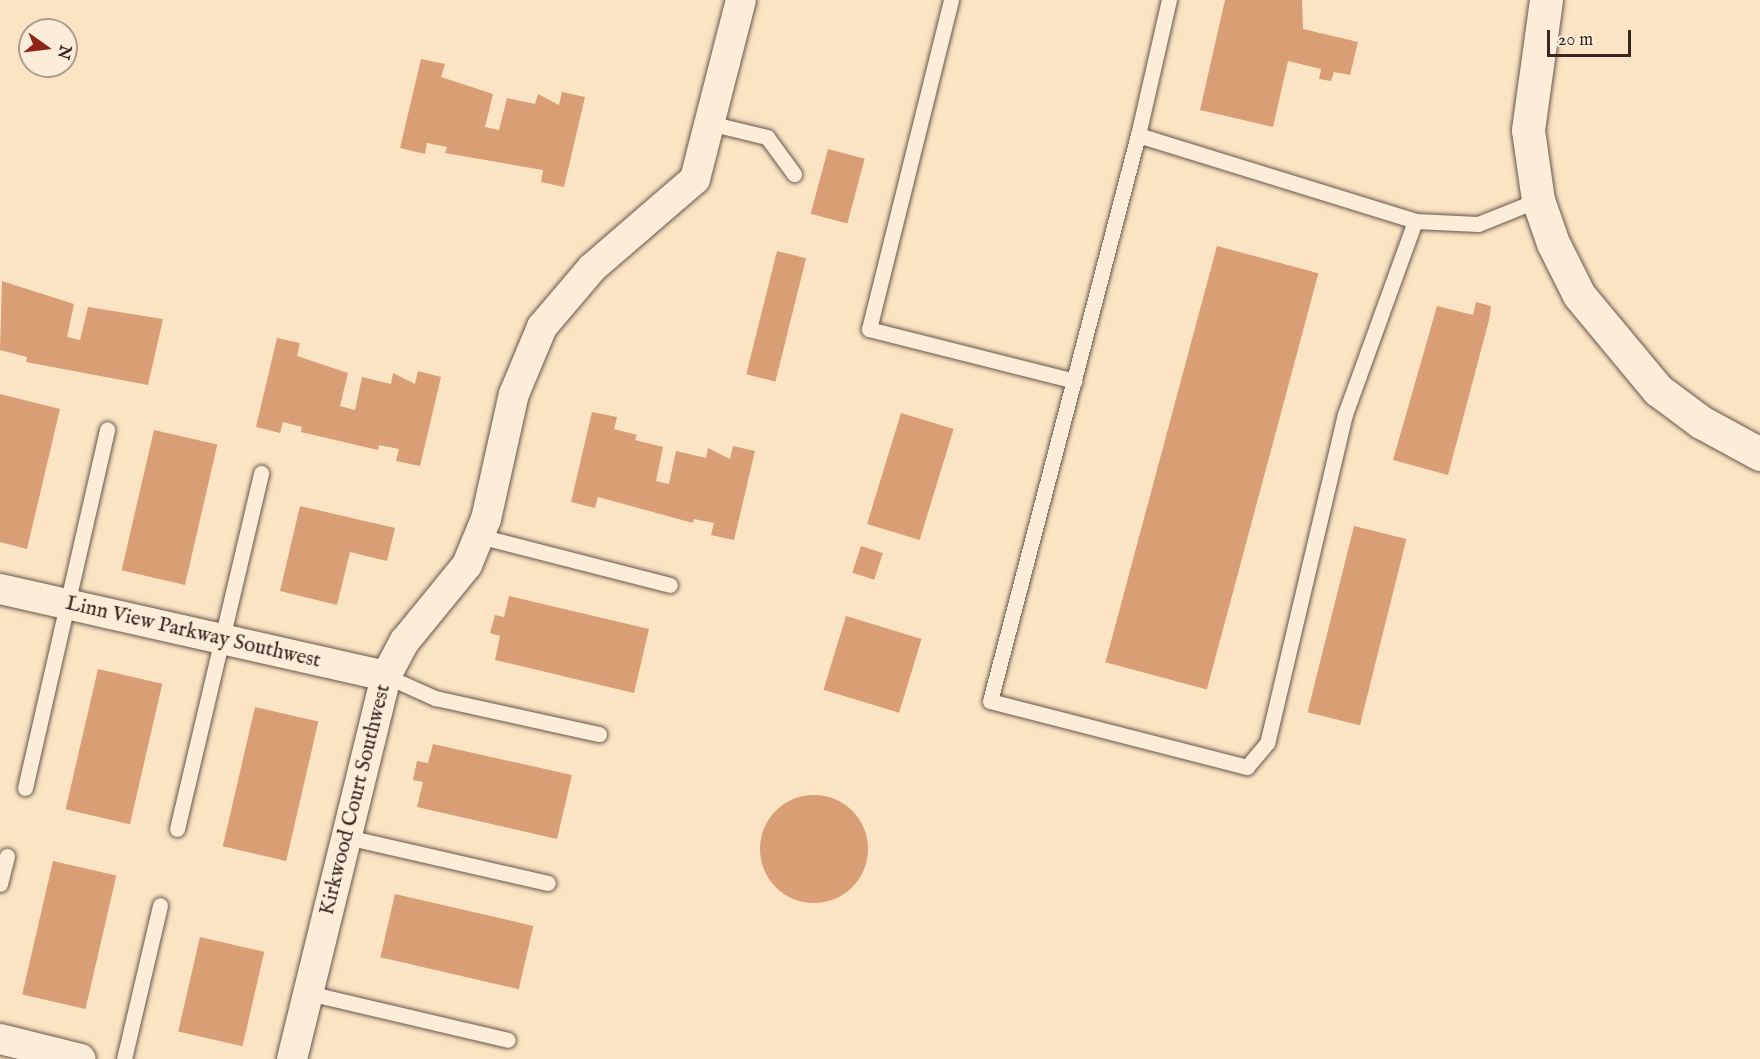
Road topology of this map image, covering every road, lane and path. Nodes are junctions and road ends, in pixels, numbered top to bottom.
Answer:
1 (741, 0) edge
2 (951, 0) edge
3 (1169, 0) edge
4 (1546, 0) edge
5 (709, 123) junction
6 (1138, 135) junction
7 (794, 174) dead end
8 (1538, 200) junction
9 (1415, 221) junction
10 (1075, 381) junction
11 (107, 429) dead end
12 (1760, 454) edge
13 (261, 473) dead end
14 (479, 536) junction
15 (670, 585) dead end
16 (0, 589) edge
17 (67, 604) junction
18 (222, 639) junction
19 (386, 676) junction
20 (599, 734) dead end
21 (25, 788) dead end
22 (177, 829) dead end
23 (346, 837) junction
24 (7, 856) dead end
25 (548, 883) dead end
26 (0, 885) edge
27 (160, 905) dead end
28 (308, 993) junction
29 (0, 1039) edge
30 (508, 1040) dead end
31 (81, 1059) edge
32 (124, 1059) edge
33 (292, 1059) edge

1 - 5 street, Kirkwood Court Southwest
2 - 10 lane
3 - 6 lane
4 - 8 street
5 - 7 lane
5 - 14 street, Kirkwood Court Southwest
6 - 9 lane
6 - 10 lane
8 - 9 lane
8 - 12 street
9 - 10 lane
11 - 17 lane
13 - 18 lane
14 - 15 lane
14 - 19 street, Kirkwood Court Southwest
16 - 17 street, Linn View Parkway Southwest
17 - 18 street, Linn View Parkway Southwest
17 - 21 lane
18 - 19 street, Linn View Parkway Southwest
18 - 22 lane
19 - 20 lane
19 - 23 street, Kirkwood Court Southwest
23 - 25 lane
23 - 28 street, Kirkwood Court Southwest
24 - 26 lane
27 - 32 lane
28 - 30 lane
28 - 33 street, Kirkwood Court Southwest
29 - 31 street

